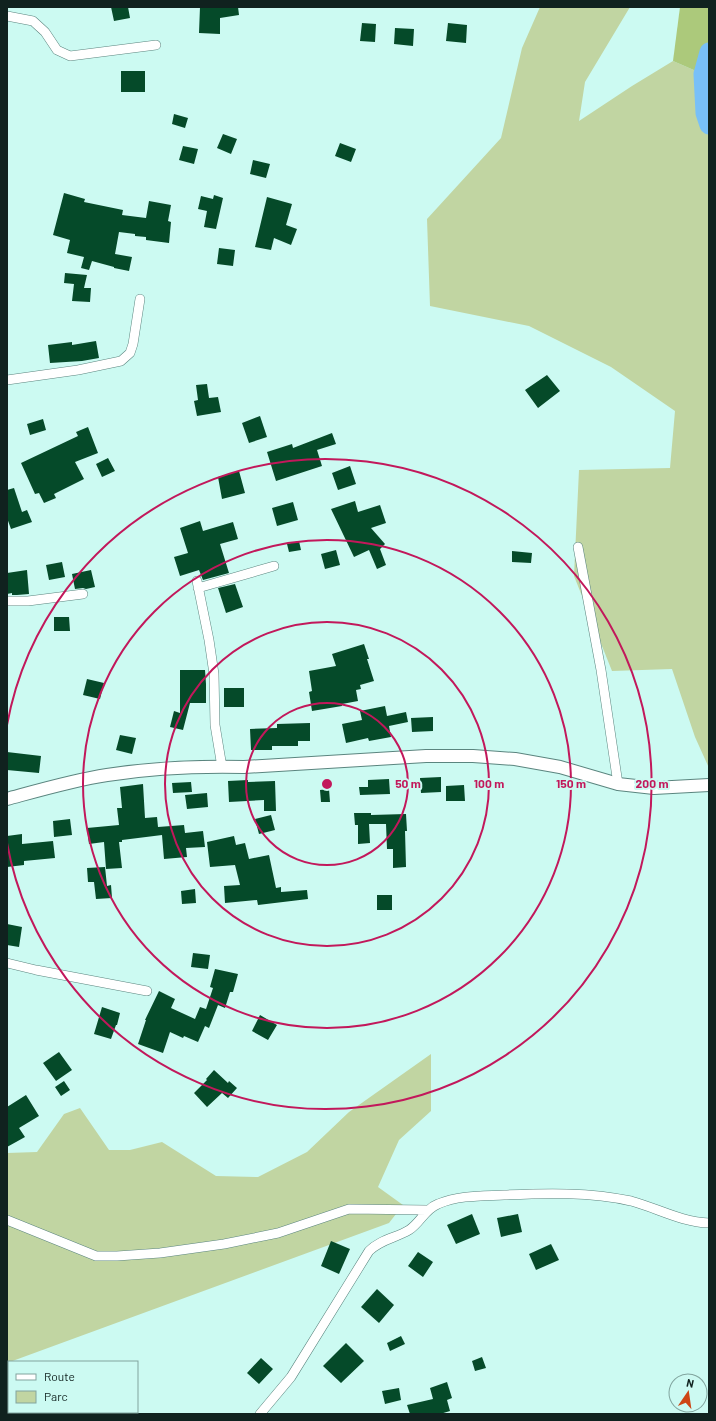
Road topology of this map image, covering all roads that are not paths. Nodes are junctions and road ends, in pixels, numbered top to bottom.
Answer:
1 (7, 16) edge
2 (156, 45) dead end
3 (140, 299) dead end
4 (7, 380) edge
5 (578, 547) dead end
6 (274, 566) dead end
7 (84, 594) dead end
8 (7, 601) edge
9 (222, 767) junction
10 (618, 784) junction
11 (709, 785) edge
12 (7, 799) edge
13 (7, 963) edge
14 (148, 990) dead end
15 (427, 1210) junction
16 (7, 1220) edge
17 (709, 1223) edge
18 (260, 1414) edge

1 - 2 street
3 - 4 street
5 - 10 street
6 - 9 street
7 - 8 street
9 - 10 street
9 - 12 street
10 - 11 street
13 - 14 street
15 - 16 street
15 - 17 street
15 - 18 street

